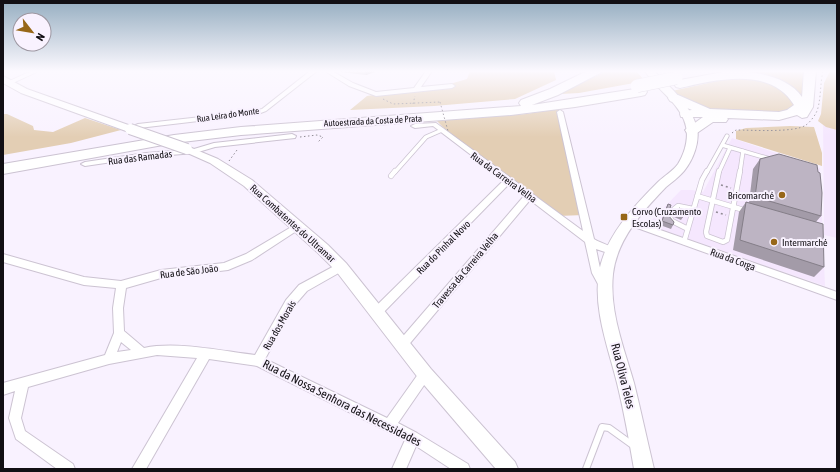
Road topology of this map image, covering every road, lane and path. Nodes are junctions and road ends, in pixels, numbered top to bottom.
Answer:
1 (30, 93) edge
2 (286, 93) edge
3 (372, 93) edge
4 (384, 93) edge
5 (551, 93) edge
6 (608, 93) edge
7 (620, 93) edge
8 (663, 93) edge
9 (666, 93) edge
10 (792, 93) edge
11 (808, 93) edge
12 (376, 94) junction
13 (674, 103) junction
14 (519, 105) junction
15 (560, 112) dead end
16 (682, 116) junction
17 (711, 116) junction
18 (415, 126) dead end
19 (130, 129) junction
20 (445, 130) junction
21 (692, 130) junction
22 (292, 136) joint
23 (727, 136) dead end
24 (242, 141) junction
25 (318, 142) dead end
26 (722, 145) junction
27 (730, 148) junction
28 (191, 150) junction
29 (743, 151) junction
30 (775, 160) edge
31 (3, 162) edge
32 (85, 164) dead end
33 (223, 166) junction
34 (3, 168) edge
35 (391, 176) dead end
36 (509, 180) junction
37 (663, 185) junction
38 (529, 195) junction
39 (697, 196) junction
40 (713, 201) junction
41 (733, 206) junction
42 (693, 208) junction
43 (752, 212) edge
44 (629, 222) junction
45 (298, 226) junction
46 (688, 228) junction
47 (590, 241) junction
48 (684, 242) junction
49 (611, 251) junction
50 (3, 258) edge
51 (342, 267) junction
52 (605, 284) junction
53 (121, 285) junction
54 (837, 296) edge
55 (376, 313) junction
56 (119, 333) junction
57 (402, 345) junction
58 (142, 353) junction
59 (206, 354) junction
60 (109, 359) junction
61 (258, 361) junction
62 (425, 374) junction
63 (23, 383) junction
64 (3, 389) edge
65 (389, 426) junction
66 (413, 437) junction
67 (639, 448) junction
68 (68, 469) edge
69 (139, 469) edge
70 (399, 469) edge
71 (463, 469) edge
72 (508, 469) edge
73 (586, 469) edge
74 (644, 469) edge

1 - 19 main road, Rua Combatentes do Ultramar
2 - 19 street, Rua Leira do Monte
3 - 12 street
4 - 12 street
5 - 14 highway
6 - 14 highway, Autoestrada da Costa de Prata
7 - 34 highway, Autoestrada da Costa de Prata
8 - 13 main road, Rua Oliva Teles
9 - 13 main road, Rua Oliva Teles
10 - 17 highway
11 - 17 highway
12 - 20 path, bridge
13 - 16 main road, Rua Oliva Teles
13 - 17 highway
14 - 31 highway, Autoestrada da Costa de Prata
15 - 47 street, Rua Oliva Teles
16 - 17 highway
16 - 21 main road, Rua Oliva Teles
16 - 37 main road, Rua Oliva Teles
17 - 21 highway
18 - 20 street, Rua da Carreira Velha
19 - 28 main road, Rua Combatentes do Ultramar, bridge
20 - 35 lane
20 - 36 street, Rua da Carreira Velha
21 - 37 main road, Rua Oliva Teles
22 - 24 street, Rua das Ramadas
22 - 25 path
23 - 26 lane
24 - 28 street, Rua das Ramadas
24 - 33 path
26 - 27 lane
26 - 39 lane
27 - 29 lane
27 - 40 lane
28 - 32 street, Rua das Ramadas
28 - 33 main road, Rua Combatentes do Ultramar
29 - 30 lane
29 - 41 lane
33 - 45 main road, Rua Combatentes do Ultramar
36 - 38 street, Rua da Carreira Velha
36 - 55 street, Rua do Pinhal Novo
37 - 44 main road, Rua Oliva Teles
38 - 47 street, Rua da Carreira Velha
38 - 57 street, Travessa da Carreira Velha
39 - 40 lane
39 - 42 lane
40 - 41 lane
40 - 41 lane
41 - 43 lane
42 - 46 lane
42 - 46 lane
44 - 48 street, Rua da Corga
44 - 49 main road, Rua Oliva Teles
45 - 51 main road, Rua Combatentes do Ultramar
45 - 53 street, Rua de São João
46 - 48 lane
47 - 49 street, Rua da Carreira Velha
47 - 52 street, Rua Oliva Teles
48 - 54 street, Rua da Corga
49 - 52 main road, Rua Oliva Teles
50 - 53 street, Rua de São João
51 - 55 main road, Rua Combatentes do Ultramar
51 - 61 street, Rua dos Morais
52 - 67 main road, Rua Oliva Teles
53 - 56 street
55 - 57 main road, Rua Combatentes do Ultramar
56 - 58 street
56 - 60 street
57 - 62 main road, Rua Combatentes do Ultramar
58 - 59 street, Rua da Nossa Senhora das Necessidades
58 - 60 street, Rua da Nossa Senhora das Necessidades
59 - 61 street, Rua da Nossa Senhora das Necessidades
59 - 69 street
60 - 63 street, Rua da Nossa Senhora das Necessidades
61 - 65 street, Rua da Nossa Senhora das Necessidades
62 - 65 street
62 - 72 main road, Rua Combatentes do Ultramar
63 - 64 street, Rua da Nossa Senhora das Necessidades
63 - 68 street
65 - 66 street, Rua da Nossa Senhora das Necessidades
66 - 70 street
66 - 71 street, Rua da Nossa Senhora das Necessidades
67 - 73 lane
67 - 74 main road, Rua Oliva Teles

